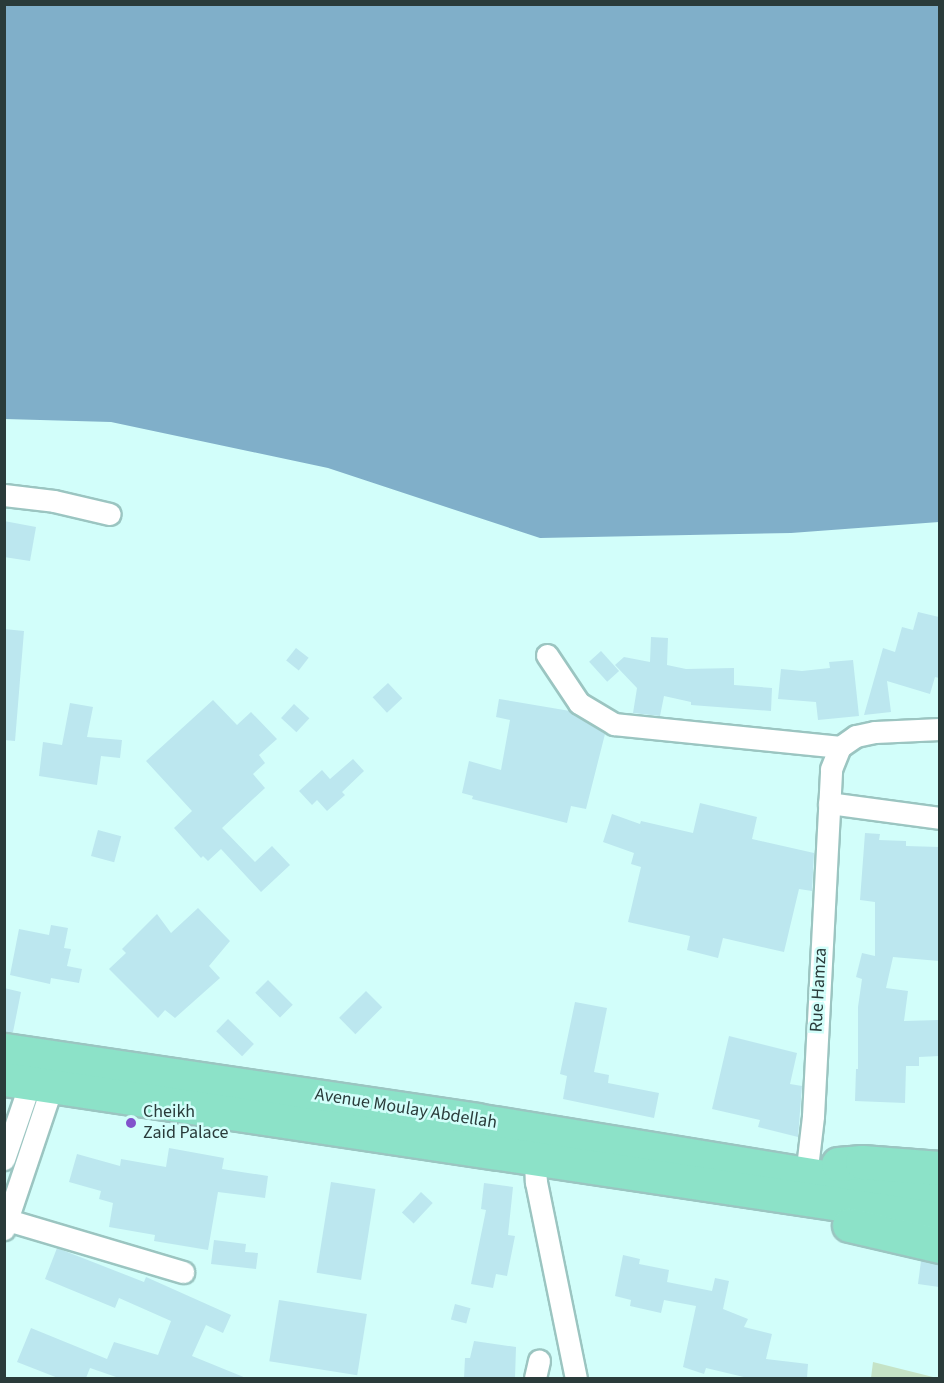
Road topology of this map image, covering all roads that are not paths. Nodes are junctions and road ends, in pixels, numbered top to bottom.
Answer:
1 (4, 495) edge
2 (110, 514) dead end
3 (547, 655) dead end
4 (939, 729) edge
5 (840, 747) junction
6 (829, 803) junction
7 (939, 818) edge
8 (4, 1050) edge
9 (29, 1083) edge
10 (535, 1158) junction
11 (4, 1159) edge
12 (939, 1168) edge
13 (806, 1176) junction
14 (770, 1193) junction
15 (939, 1196) edge
16 (939, 1219) edge
17 (6, 1223) edge
18 (939, 1246) edge
19 (183, 1272) dead end
20 (576, 1378) edge

1 - 2 street
3 - 5 street
4 - 5 street
5 - 6 street, Rue Hamza
6 - 7 street
6 - 13 street, Rue Hamza
8 - 13 main road, Avenue Moulay Abdellah
9 - 10 main road, Avenue Moulay Abdellah
9 - 11 street
9 - 17 street
10 - 14 main road, Avenue Moulay Abdellah
10 - 20 street
12 - 13 main road
13 - 15 main road, Avenue Moulay Abdellah
14 - 16 main road, Avenue Moulay Abdellah
14 - 18 main road, Avenue Moulay Abdellah
17 - 19 street

